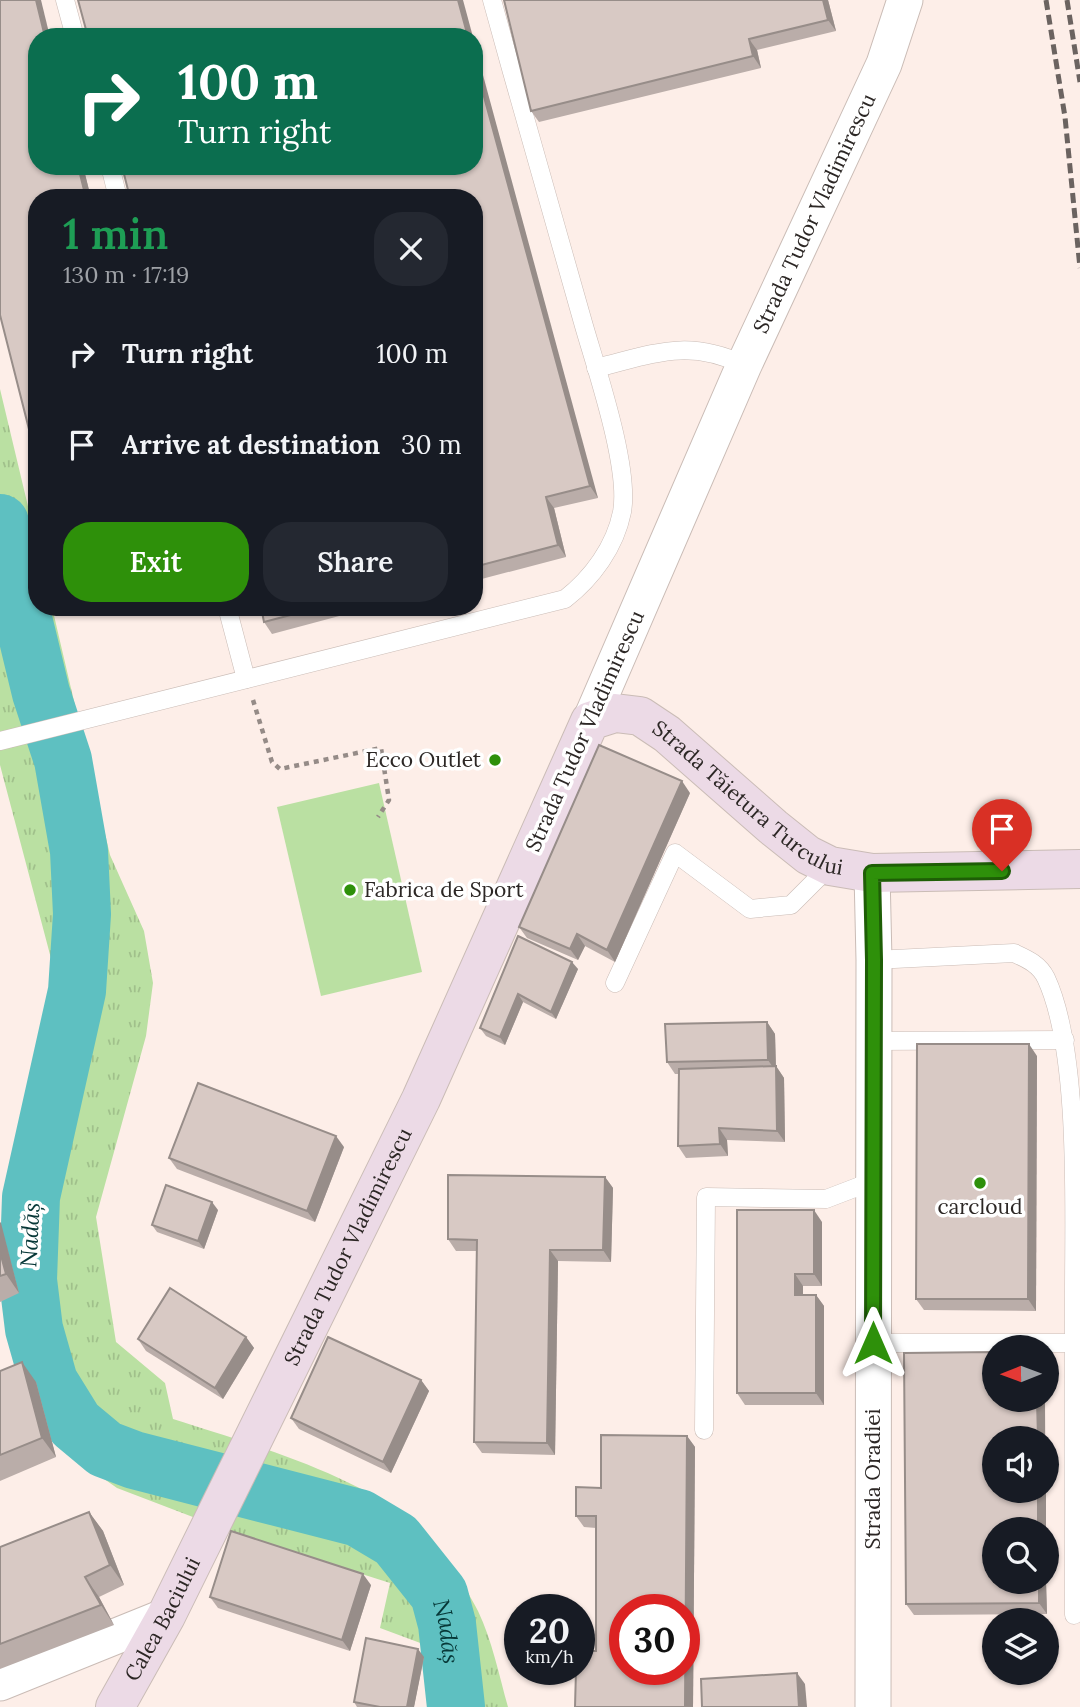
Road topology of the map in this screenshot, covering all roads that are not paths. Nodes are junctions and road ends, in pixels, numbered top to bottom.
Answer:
1 (65, 0) edge
2 (492, 0) edge
3 (905, 0) edge
4 (73, 28) edge
5 (744, 365) junction
6 (596, 368) junction
7 (229, 616) edge
8 (246, 679) junction
9 (590, 721) junction
10 (0, 741) edge
11 (830, 866) junction
12 (1080, 869) edge
13 (872, 873) junction
14 (874, 960) junction
15 (615, 983) dead end
16 (1065, 1040) junction
17 (872, 1041) junction
18 (873, 1181) junction
19 (873, 1343) junction
20 (1074, 1343) junction
21 (704, 1430) dead end
22 (209, 1530) joint
23 (1074, 1615) dead end
24 (166, 1616) junction
25 (0, 1683) edge
26 (115, 1707) edge
27 (873, 1707) edge

1 - 4 lane
2 - 6 lane
3 - 5 street, Strada Tudor Vladimirescu
5 - 6 lane
5 - 9 street, Strada Tudor Vladimirescu
6 - 8 lane
7 - 8 lane
8 - 10 lane
9 - 11 main road, Strada Tăietura Turcului
9 - 22 main road, Strada Tudor Vladimirescu
11 - 13 main road, Strada Tăietura Turcului
11 - 15 lane
12 - 13 main road, Strada Tăietura Turcului
13 - 14 street, Strada Oradiei
14 - 16 lane
14 - 17 street, Strada Oradiei
16 - 17 lane
16 - 20 lane
17 - 18 street, Strada Oradiei
18 - 19 street, Strada Oradiei
18 - 21 lane
19 - 20 lane
19 - 27 street, Strada Oradiei
20 - 23 lane
22 - 24 main road, Calea Baciului
24 - 25 street
24 - 26 main road, Calea Baciului

